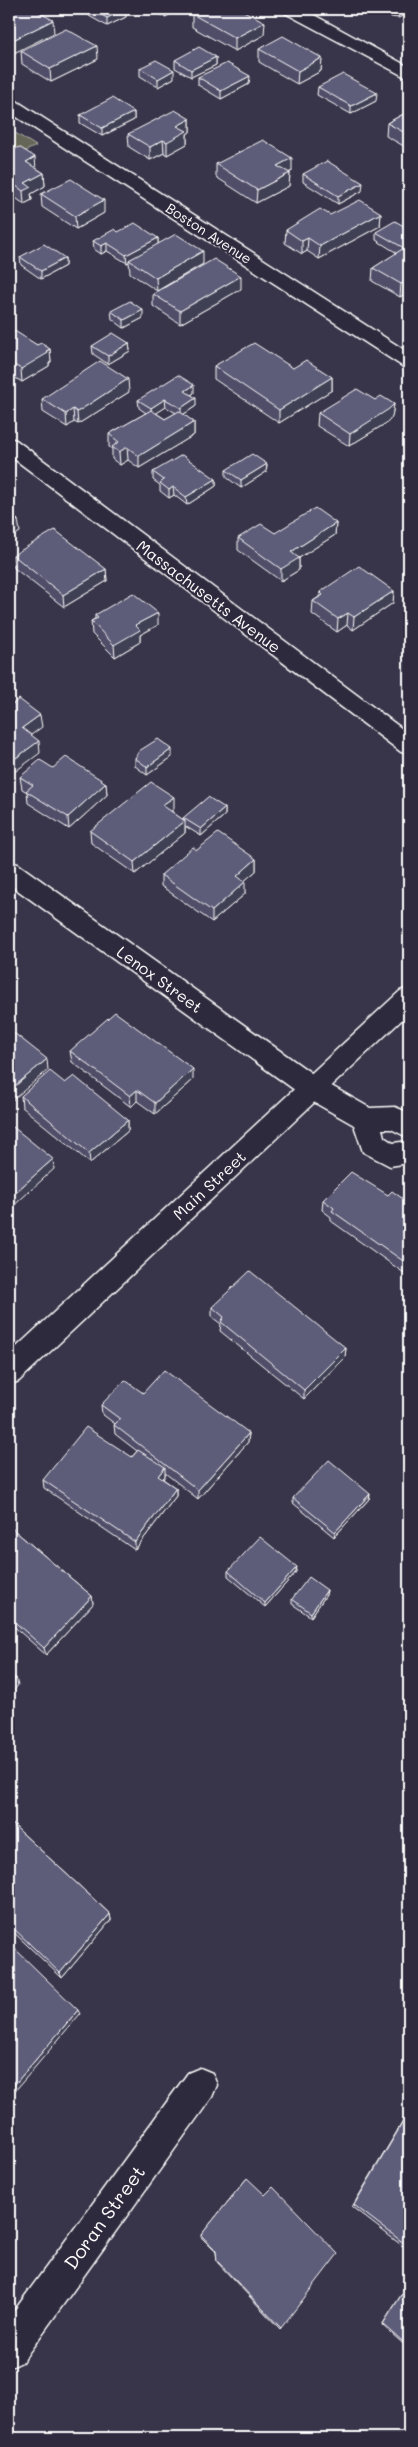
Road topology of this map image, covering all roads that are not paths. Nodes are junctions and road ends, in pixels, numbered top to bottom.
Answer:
1 (291, 9) edge
2 (409, 74) edge
3 (9, 104) edge
4 (409, 362) edge
5 (9, 446) edge
6 (409, 746) edge
7 (9, 871) edge
8 (409, 998) edge
9 (312, 1088) junction
10 (366, 1119) junction
11 (409, 1127) edge
12 (409, 1152) edge
13 (9, 1372) edge
14 (200, 2085) dead end
15 (9, 2348) edge

1 - 2 street
3 - 4 street, Boston Avenue
5 - 6 street, Massachusetts Avenue
7 - 9 street, Lenox Street
8 - 9 street, Main Street
9 - 10 street, Lenox Street
9 - 13 street, Main Street
10 - 11 street
10 - 12 street
14 - 15 street, Doran Street

